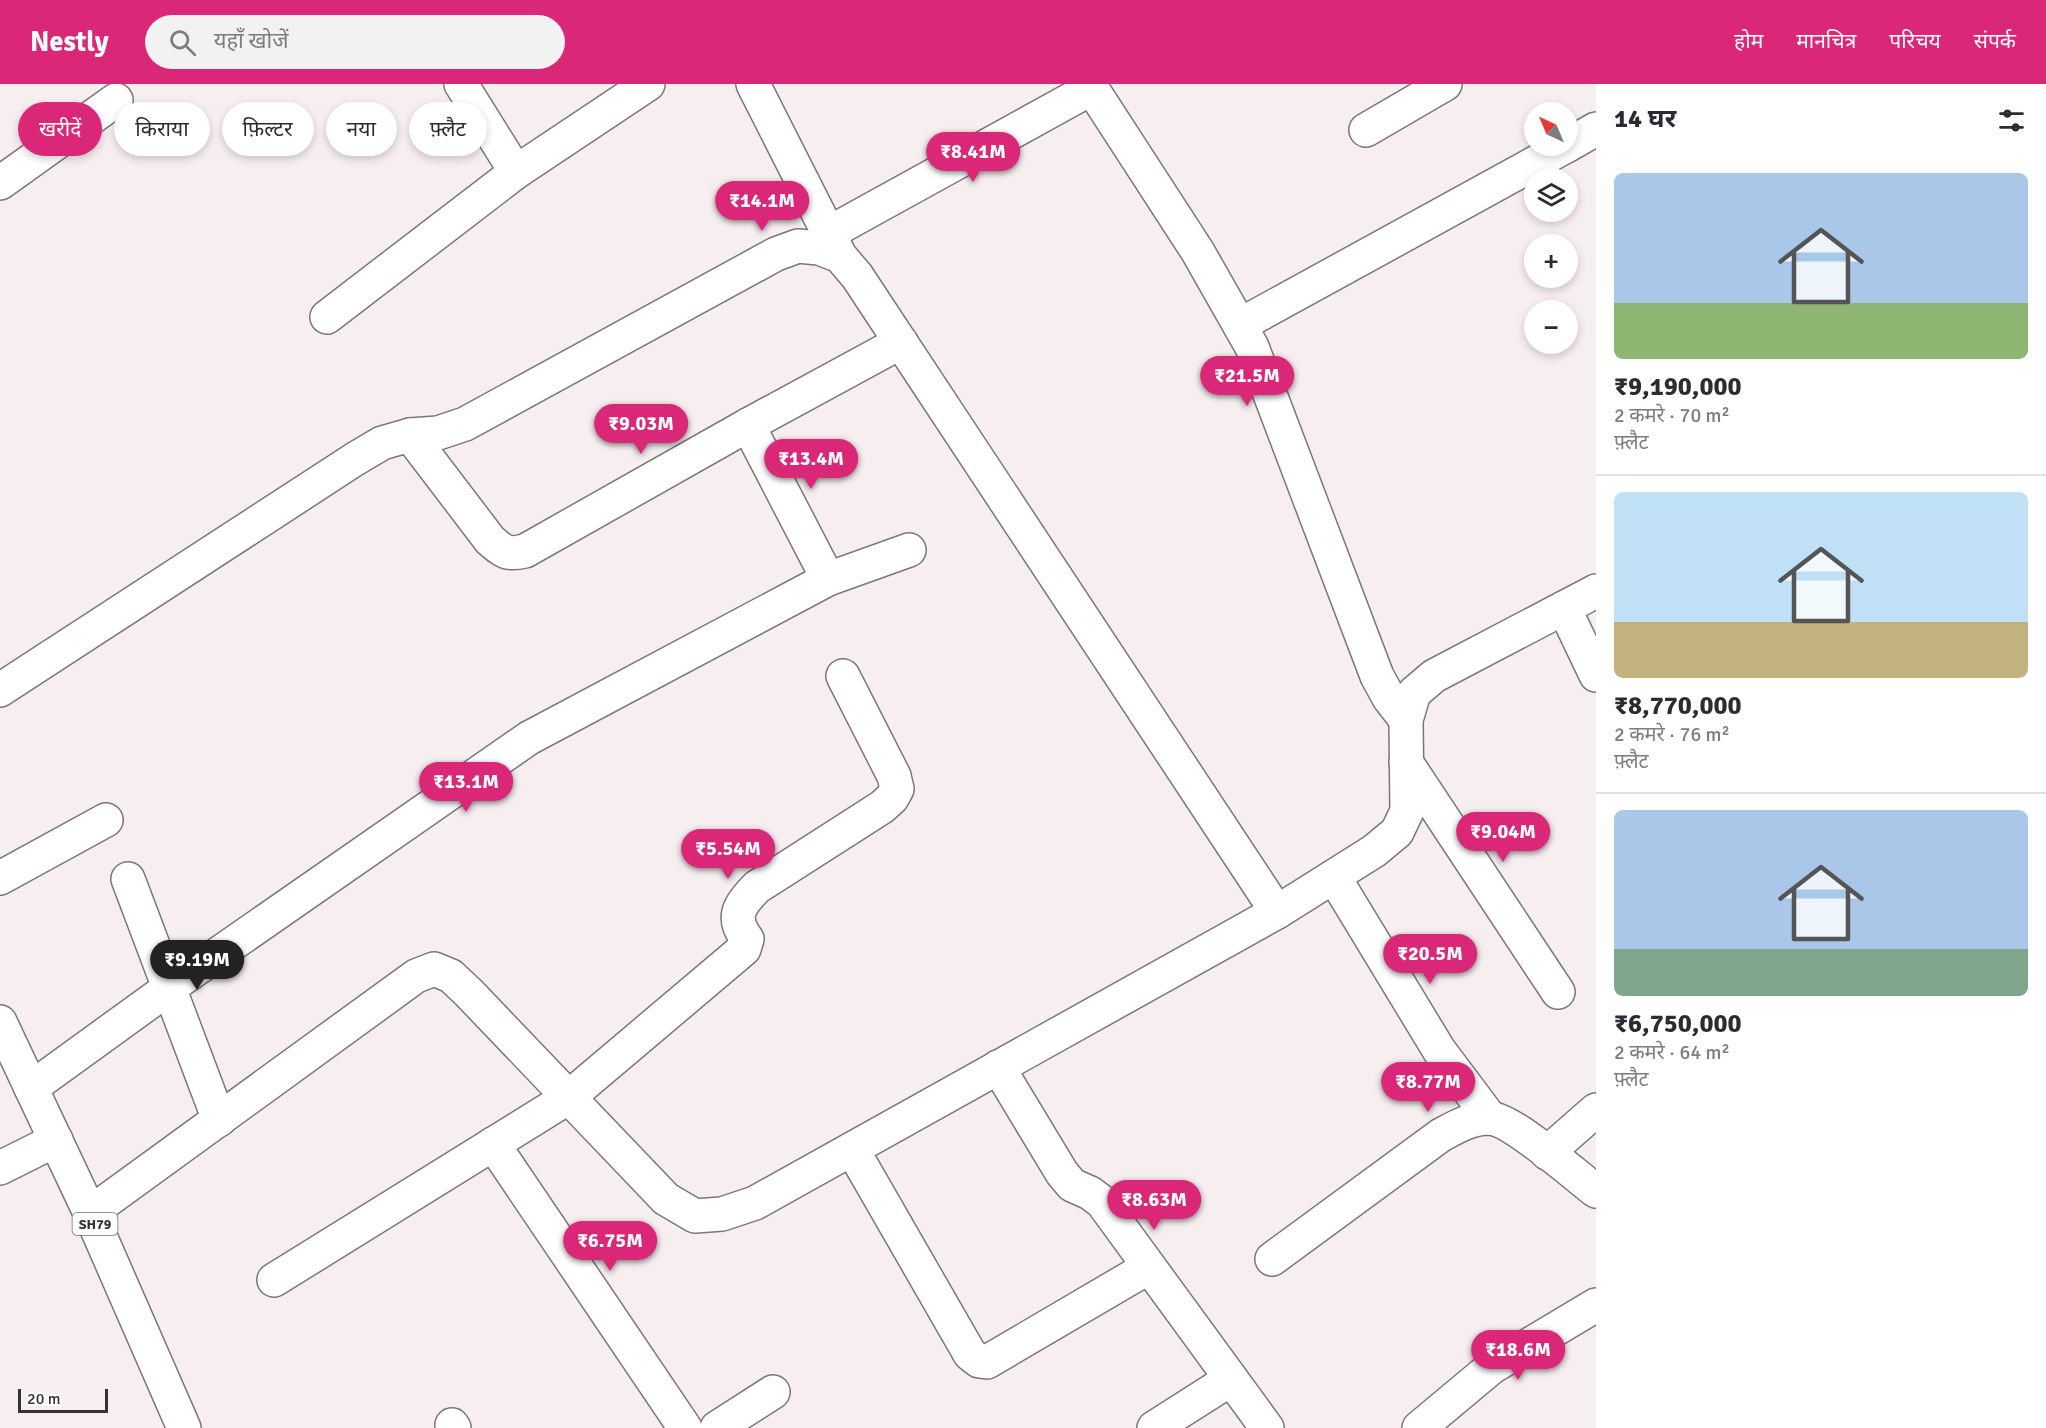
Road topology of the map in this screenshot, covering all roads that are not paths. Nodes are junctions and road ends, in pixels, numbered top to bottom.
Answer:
1 (461, 84) edge
2 (648, 84) edge
3 (753, 84) edge
4 (1445, 84) edge
5 (1091, 86) edge
6 (116, 100) dead end
7 (1596, 129) edge
8 (1366, 130) dead end
9 (1578, 139) edge
10 (1547, 156) edge
11 (516, 172) junction
12 (0, 183) edge
13 (835, 245) junction
14 (327, 317) dead end
15 (1240, 325) junction
16 (901, 342) junction
17 (748, 425) junction
18 (410, 435) junction
19 (909, 550) dead end
20 (828, 579) junction
21 (1596, 591) edge
22 (1564, 608) junction
23 (1596, 675) edge
24 (843, 676) dead end
25 (0, 690) edge
26 (1406, 720) junction
27 (1406, 762) junction
28 (106, 820) dead end
29 (1334, 877) junction
30 (0, 878) edge
31 (128, 879) dead end
32 (1277, 912) junction
33 (169, 988) junction
34 (1558, 992) dead end
35 (0, 1022) edge
36 (998, 1067) junction
37 (31, 1088) junction
38 (569, 1097) junction
39 (1596, 1110) edge
40 (1490, 1118) junction
41 (219, 1120) junction
42 (56, 1140) junction
43 (493, 1144) junction
44 (852, 1149) junction
45 (1547, 1154) junction
46 (0, 1168) edge
47 (1596, 1191) edge
48 (90, 1213) junction
49 (1272, 1259) dead end
50 (1149, 1267) junction
51 (274, 1280) dead end
52 (1596, 1305) edge
53 (1231, 1379) junction
54 (773, 1392) dead end
55 (184, 1428) edge
56 (685, 1428) edge
57 (717, 1428) edge
58 (1154, 1428) edge
59 (1267, 1428) edge
60 (1419, 1428) edge

1 - 11 street
2 - 11 street
3 - 13 street
4 - 8 street
5 - 13 street
5 - 15 street
6 - 12 street
7 - 9 street
10 - 15 street
11 - 14 street
13 - 16 street
13 - 18 street
15 - 26 street
16 - 17 street
16 - 32 street
17 - 18 street
17 - 20 street
18 - 25 street
19 - 20 street
20 - 33 street
21 - 22 street
22 - 23 street
22 - 26 street
24 - 38 street
26 - 27 street
27 - 29 street
27 - 34 street
28 - 30 street
29 - 32 street
29 - 40 street
31 - 33 street
32 - 36 street
33 - 37 street
33 - 41 street
35 - 37 street, SH79
36 - 44 street
36 - 50 street
37 - 42 street, SH79
38 - 41 street
38 - 43 street
38 - 44 street
39 - 45 street
40 - 45 street
40 - 49 street
41 - 48 street
42 - 46 street
42 - 48 street, SH79
43 - 51 street
43 - 56 street
44 - 50 street
45 - 47 street
48 - 55 street, SH79
50 - 53 street
52 - 60 street
53 - 58 street
53 - 59 street
54 - 57 street

